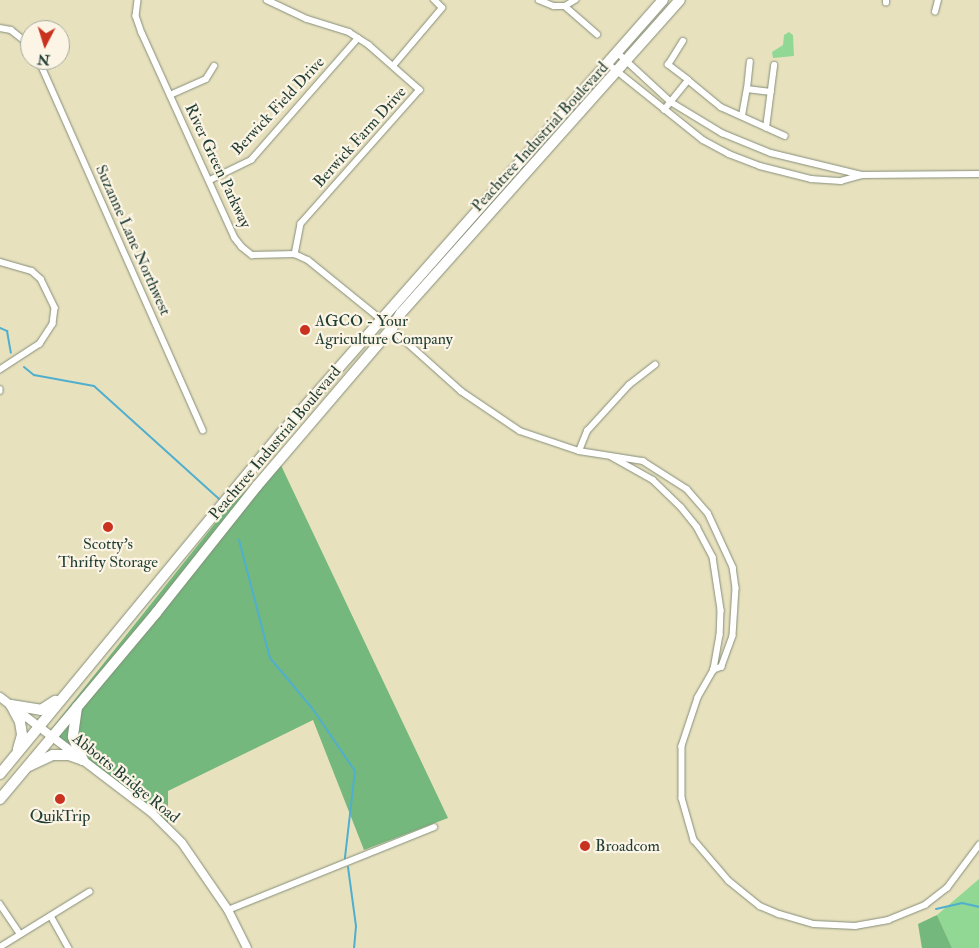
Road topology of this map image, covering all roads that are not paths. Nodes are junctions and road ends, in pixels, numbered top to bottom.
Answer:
1 (138, 0) edge
2 (267, 0) edge
3 (434, 0) edge
4 (539, 0) edge
5 (575, 0) edge
6 (663, 0) edge
7 (680, 0) edge
8 (938, 0) edge
9 (565, 6) junction
10 (935, 12) dead end
11 (0, 28) edge
12 (597, 34) dead end
13 (20, 37) edge
14 (358, 38) junction
15 (683, 41) dead end
16 (617, 52) junction
17 (627, 62) junction
18 (750, 62) dead end
19 (607, 63) junction
20 (214, 66) dead end
21 (394, 66) junction
22 (774, 66) dead end
23 (43, 70) edge
24 (618, 72) junction
25 (688, 80) junction
26 (747, 89) junction
27 (770, 92) junction
28 (170, 95) junction
29 (671, 102) junction
30 (664, 110) junction
31 (742, 116) junction
32 (766, 128) junction
33 (785, 136) dead end
34 (979, 174) edge
35 (862, 175) junction
36 (210, 180) junction
37 (295, 254) junction
38 (0, 262) edge
39 (382, 320) junction
40 (392, 328) junction
41 (655, 365) dead end
42 (0, 370) edge
43 (203, 430) dead end
44 (579, 451) junction
45 (612, 457) junction
46 (714, 670) junction
47 (73, 686) junction
48 (0, 697) edge
49 (78, 704) junction
50 (11, 706) junction
51 (40, 727) junction
52 (51, 735) junction
53 (13, 758) junction
54 (83, 760) junction
55 (20, 772) junction
56 (0, 774) edge
57 (0, 799) edge
58 (434, 827) dead end
59 (979, 845) edge
60 (89, 892) dead end
61 (0, 904) edge
62 (228, 910) junction
63 (51, 916) junction
64 (20, 934) junction
65 (0, 947) edge
66 (69, 948) edge
67 (247, 948) edge

1 - 28 street, River Green Parkway
2 - 14 street, Berwick Farm Drive
3 - 21 street
4 - 9 street
5 - 9 street
6 - 16 highway, Peachtree Industrial Boulevard
7 - 17 highway, Peachtree Industrial Boulevard
8 - 10 street
9 - 12 street
11 - 13 street
14 - 21 street, Berwick Farm Drive
14 - 36 street, Berwick Field Drive
15 - 25 street
16 - 17 street
16 - 19 highway, Peachtree Industrial Boulevard
17 - 24 highway, Peachtree Industrial Boulevard
17 - 29 street
18 - 26 street
19 - 24 street
19 - 39 highway, Peachtree Industrial Boulevard
20 - 28 street
21 - 37 street, Berwick Farm Drive
22 - 27 street
23 - 43 street, Suzanne Lane Northwest
24 - 30 street
24 - 40 highway, Peachtree Industrial Boulevard
25 - 29 street
25 - 31 street
26 - 27 street
26 - 31 street
27 - 32 street
28 - 36 street, River Green Parkway
29 - 30 street
29 - 35 street
30 - 35 street
31 - 32 street
32 - 33 street
34 - 35 street
36 - 37 street, River Green Parkway
37 - 39 street
38 - 42 street
39 - 40 street
39 - 47 highway, Peachtree Industrial Boulevard
40 - 44 street
40 - 49 highway, Peachtree Industrial Boulevard
41 - 44 street
44 - 45 street
45 - 46 street
45 - 46 street
46 - 59 street
47 - 50 highway
47 - 51 highway, Peachtree Industrial Boulevard
48 - 50 main road, Abbotts Bridge Road
49 - 52 highway, Peachtree Industrial Boulevard
49 - 54 highway
50 - 51 main road, Abbotts Bridge Road
50 - 53 highway
51 - 52 main road, Abbotts Bridge Road
51 - 53 highway, Peachtree Industrial Boulevard
52 - 54 main road, Abbotts Bridge Road
52 - 55 highway, Peachtree Industrial Boulevard
53 - 56 highway, Peachtree Industrial Boulevard
54 - 55 highway
54 - 62 main road, Abbotts Bridge Road
55 - 57 highway, Peachtree Industrial Boulevard
58 - 62 street
60 - 63 street
61 - 64 street
62 - 67 main road, Abbotts Bridge Road
63 - 64 street
63 - 66 street
64 - 65 street

